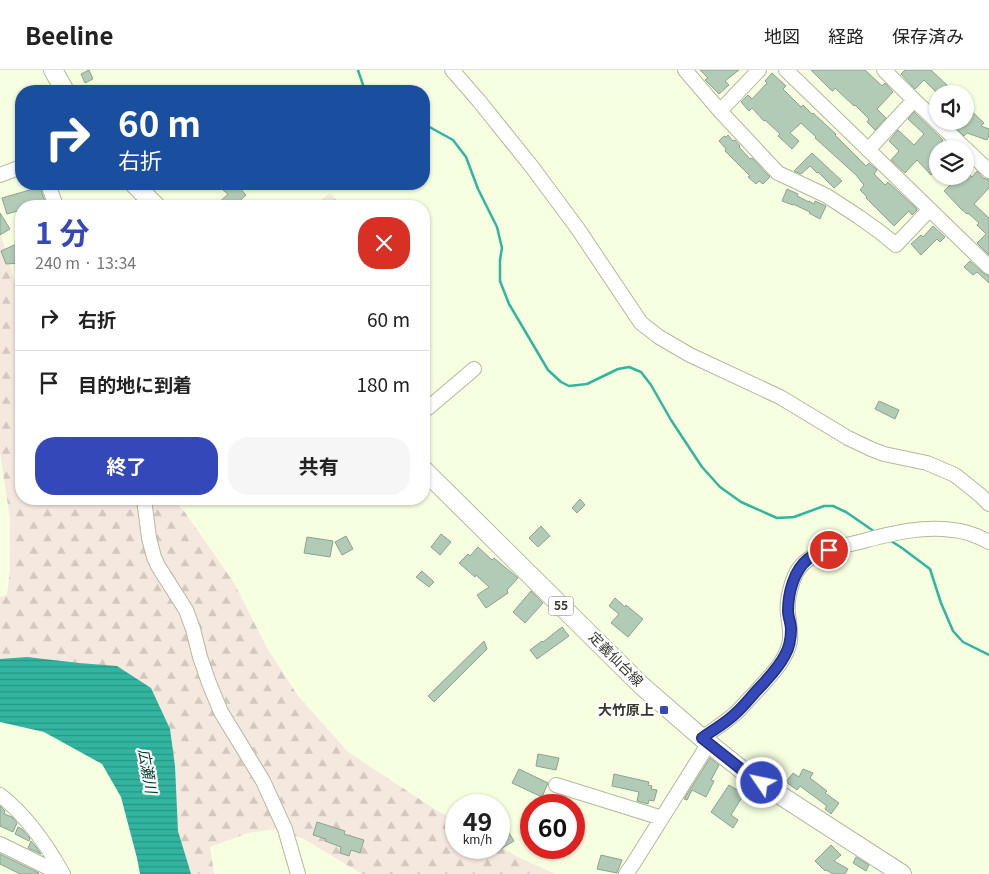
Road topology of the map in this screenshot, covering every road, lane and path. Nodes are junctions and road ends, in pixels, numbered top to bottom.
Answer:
1 (54, 70) edge
2 (452, 70) edge
3 (685, 70) edge
4 (759, 70) edge
5 (786, 70) edge
6 (884, 70) edge
7 (62, 85) edge
8 (914, 100) junction
9 (720, 111) junction
10 (868, 150) junction
11 (15, 169) edge
12 (989, 171) edge
13 (0, 174) edge
14 (140, 190) edge
15 (150, 200) edge
16 (929, 210) junction
17 (989, 267) edge
18 (474, 369) dead end
19 (430, 406) edge
20 (430, 476) edge
21 (989, 504) edge
22 (145, 505) edge
23 (989, 542) edge
24 (705, 741) junction
25 (556, 785) dead end
26 (0, 795) edge
27 (662, 818) junction
28 (0, 844) edge
29 (62, 874) edge
30 (298, 874) edge
31 (626, 874) edge
32 (902, 874) edge

1 - 7 main road
2 - 21 street
3 - 9 street
4 - 9 street
5 - 10 street
6 - 8 street
8 - 10 street
8 - 12 street
9 - 16 street
10 - 16 street
11 - 13 street
14 - 15 main road
16 - 17 street
18 - 19 street
20 - 24 main road, 定義仙台線 / 55
22 - 30 street
23 - 24 street
24 - 27 street
24 - 32 main road, 定義仙台線 / 55
25 - 27 street
26 - 29 street
27 - 31 street
28 - 29 street

